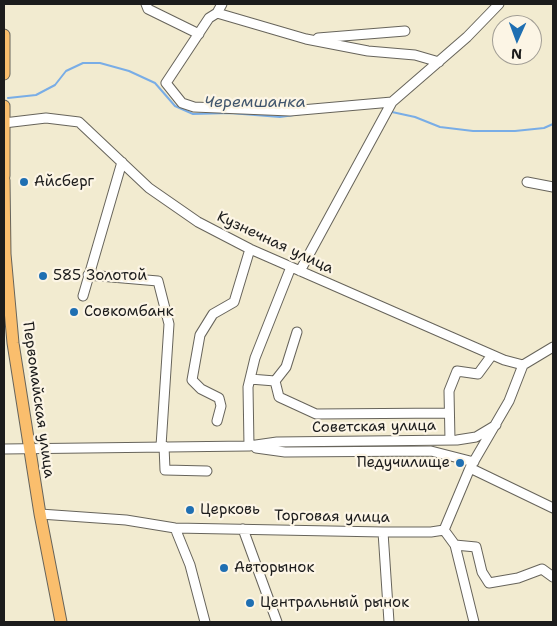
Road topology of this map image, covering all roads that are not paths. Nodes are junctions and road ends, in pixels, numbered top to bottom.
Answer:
1 (146, 4) edge
2 (222, 4) edge
3 (499, 4) edge
4 (218, 13) junction
5 (405, 31) dead end
6 (199, 34) junction
7 (4, 35) edge
8 (306, 39) junction
9 (439, 62) junction
10 (4, 74) edge
11 (392, 102) junction
12 (4, 106) edge
13 (4, 123) edge
14 (122, 162) junction
15 (4, 178) edge
16 (527, 182) dead end
17 (553, 187) edge
18 (4, 192) edge
19 (250, 249) junction
20 (291, 267) junction
21 (300, 271) junction
22 (88, 275) junction
23 (83, 296) dead end
24 (297, 332) dead end
25 (8, 344) edge
26 (553, 347) edge
27 (492, 355) junction
28 (523, 365) junction
29 (250, 379) junction
30 (275, 382) junction
31 (449, 413) junction
32 (217, 421) dead end
33 (496, 425) junction
34 (450, 440) junction
35 (162, 446) junction
36 (249, 446) junction
37 (4, 449) edge
38 (29, 450) junction
39 (472, 465) junction
40 (207, 471) dead end
41 (553, 508) edge
42 (40, 514) junction
43 (175, 528) junction
44 (243, 529) junction
45 (444, 530) junction
46 (383, 532) junction
47 (455, 545) junction
48 (553, 577) edge
49 (61, 622) edge
50 (206, 622) edge
51 (277, 622) edge
52 (389, 622) edge
53 (474, 622) edge

1 - 6 street
2 - 4 street
3 - 9 street
4 - 6 street
4 - 8 street
5 - 8 street
6 - 11 street
7 - 10 main road
8 - 9 street
9 - 11 street
11 - 21 street
12 - 13 main road, Первомайская улица
13 - 14 street, Кузнечная улица
13 - 15 main road, Первомайская улица
14 - 19 street, Кузнечная улица
14 - 22 street
15 - 18 main road, Первомайская улица
16 - 17 street
18 - 25 main road, Первомайская улица
19 - 20 street, Кузнечная улица
19 - 32 street
20 - 21 street, Кузнечная улица
20 - 29 street
21 - 27 street, Кузнечная улица
22 - 23 street
22 - 35 street
24 - 30 street
25 - 38 main road, Первомайская улица
26 - 28 street
27 - 28 street, Кузнечная улица
27 - 31 street
28 - 33 street
29 - 30 street
29 - 36 street
30 - 31 street
31 - 34 street
33 - 34 street, Советская улица
33 - 39 street
34 - 36 street, Советская улица
35 - 36 street, Советская улица
35 - 38 street, Советская улица
35 - 40 street
36 - 39 street, Советская улица
37 - 38 street, Советская улица
38 - 42 main road, Первомайская улица
39 - 41 street, Советская улица
39 - 45 street
42 - 43 street, Торговая улица
42 - 49 main road, Первомайская улица
43 - 44 street, Торговая улица
43 - 50 street
44 - 46 street, Торговая улица
44 - 51 street
45 - 46 street, Торговая улица
45 - 47 street
46 - 52 street
47 - 48 street
47 - 53 street

